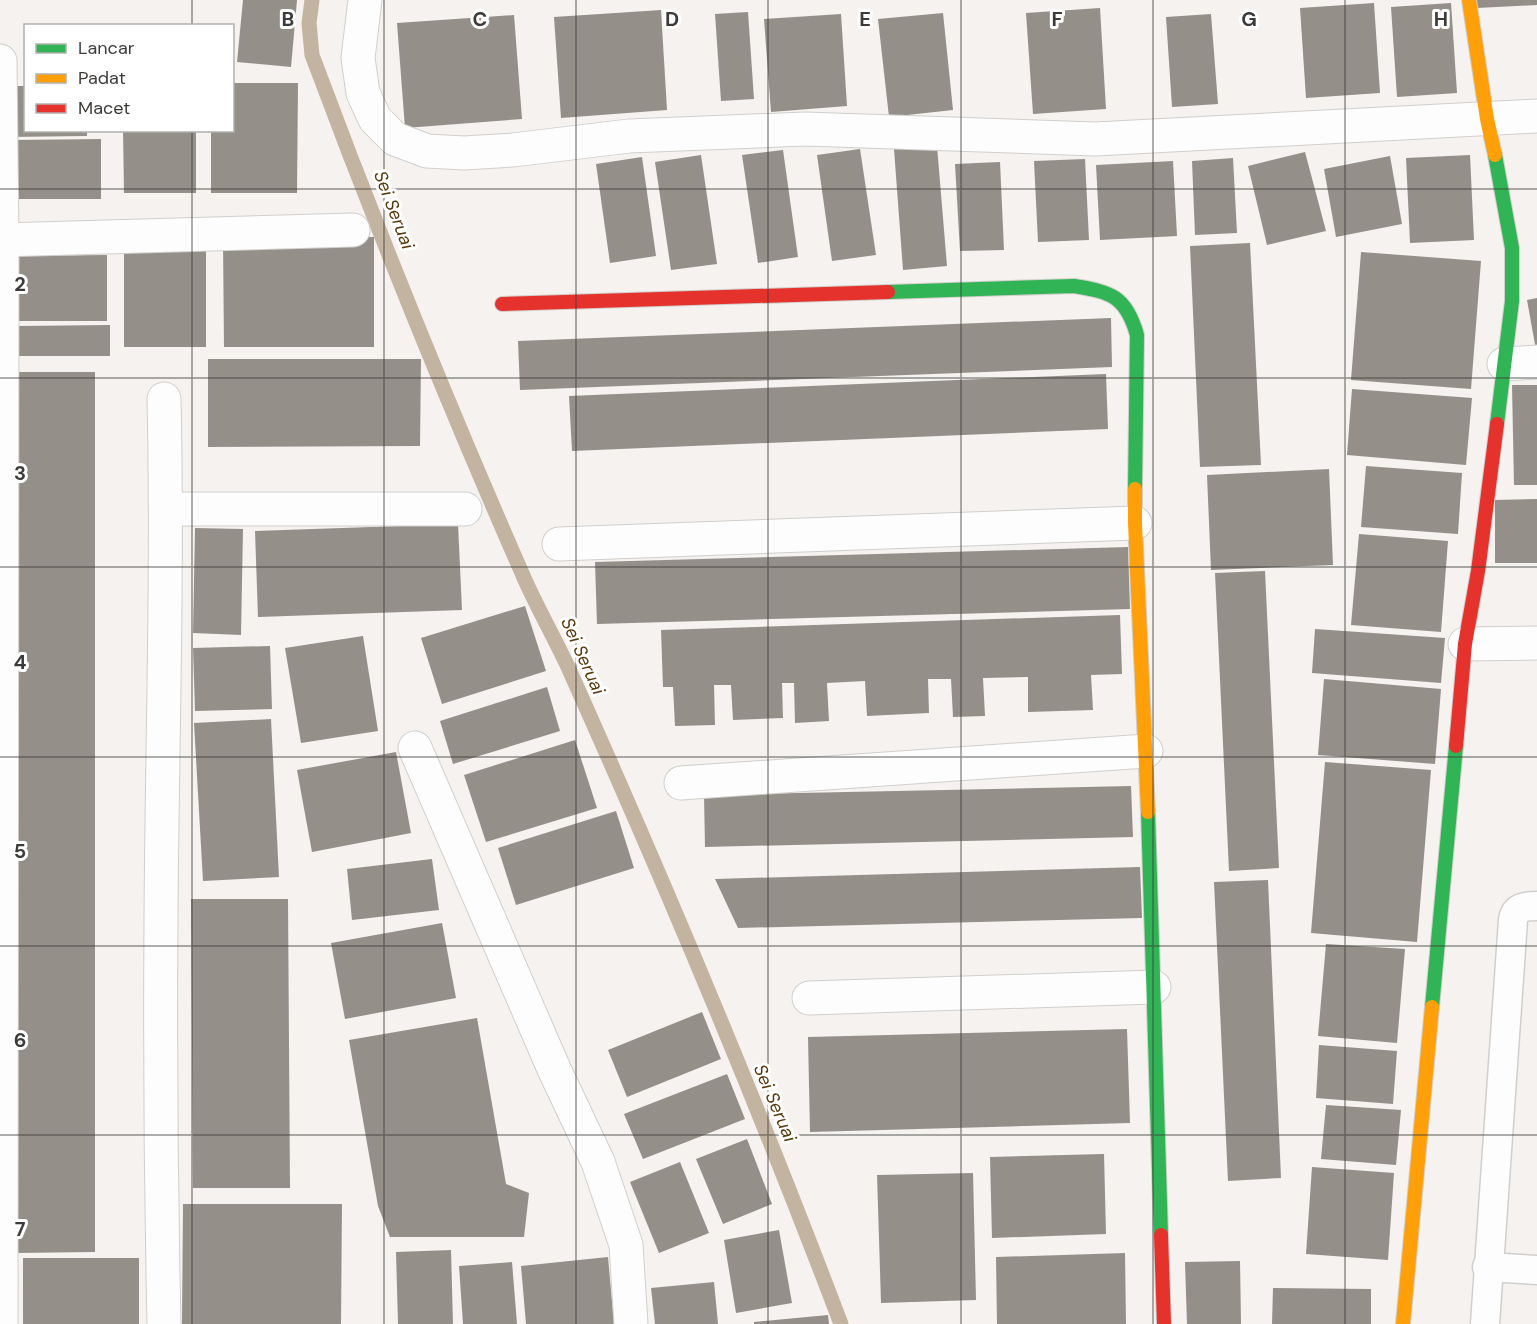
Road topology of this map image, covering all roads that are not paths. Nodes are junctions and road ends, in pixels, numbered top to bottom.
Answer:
1 (365, 0) edge
2 (1469, 0) edge
3 (0, 61) edge
4 (1537, 116) edge
5 (1487, 119) junction
6 (353, 230) dead end
7 (1, 240) edge
8 (502, 304) dead end
9 (1537, 362) edge
10 (1504, 364) junction
11 (164, 399) dead end
12 (166, 508) junction
13 (465, 509) dead end
14 (1135, 523) junction
15 (559, 544) dead end
16 (1537, 643) edge
17 (1465, 644) junction
18 (415, 748) dead end
19 (1146, 751) junction
20 (681, 783) dead end
21 (1537, 906) edge
22 (1154, 987) junction
23 (809, 998) dead end
24 (1, 1075) edge
25 (1488, 1267) junction
26 (1537, 1270) edge
27 (1, 1324) edge
28 (164, 1324) edge
29 (631, 1324) edge
30 (1164, 1324) edge
31 (1403, 1324) edge
32 (1485, 1324) edge

1 - 5 street
2 - 5 street
3 - 7 street
4 - 5 street
5 - 10 street
6 - 7 street
7 - 24 street
8 - 14 street
9 - 10 street
10 - 17 street
11 - 12 street
12 - 13 street
12 - 28 street
14 - 15 street
14 - 19 street
16 - 17 street
17 - 31 street
18 - 29 street
19 - 20 street
19 - 22 street
21 - 25 lane
22 - 23 street
22 - 30 street
24 - 27 street
25 - 26 lane
25 - 32 lane

